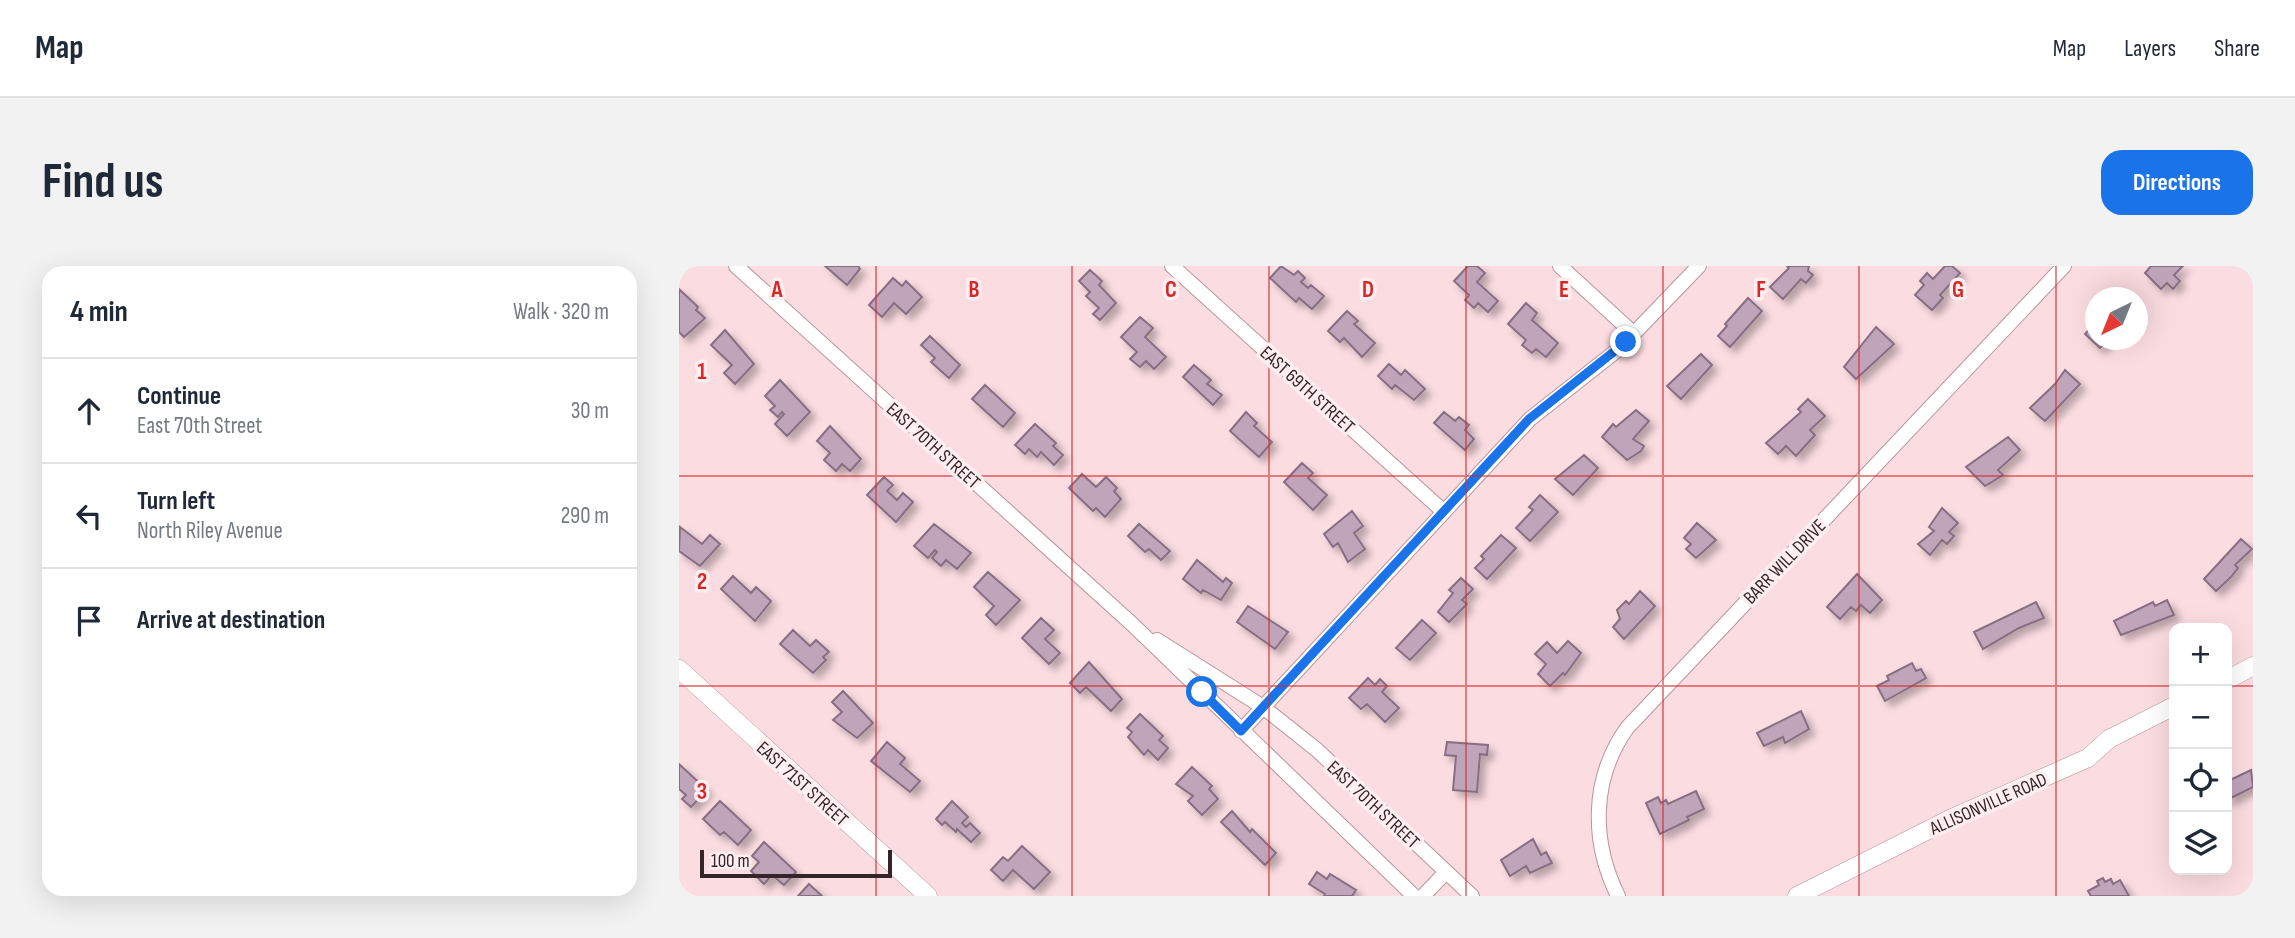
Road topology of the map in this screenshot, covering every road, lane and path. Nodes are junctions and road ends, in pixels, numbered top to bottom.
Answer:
1 (736, 266) edge
2 (1172, 266) edge
3 (1560, 266) edge
4 (1699, 266) edge
5 (2064, 266) edge
6 (1634, 334) junction
7 (1444, 512) junction
8 (1132, 624) junction
9 (2253, 666) edge
10 (679, 669) edge
11 (2232, 677) edge
12 (1263, 707) junction
13 (2169, 709) edge
14 (1241, 731) junction
15 (1446, 872) junction
16 (928, 896) edge
17 (1414, 896) edge
18 (1423, 896) edge
19 (1472, 896) edge
20 (1618, 896) edge
21 (1797, 896) edge

1 - 8 street, EAST 70TH STREET
2 - 7 street, EAST 69TH STREET
3 - 6 street
4 - 6 street
5 - 20 street, BARR WILL DRIVE
6 - 7 street
7 - 12 street
8 - 12 street, EAST 70TH STREET
8 - 14 street, EAST 70TH STREET
9 - 11 main road
10 - 16 main road, EAST 71ST STREET
12 - 14 street
12 - 15 street, EAST 70TH STREET
13 - 21 main road, ALLISONVILLE ROAD
14 - 17 street, EAST 70TH STREET
15 - 18 street
15 - 19 street, EAST 70TH STREET

